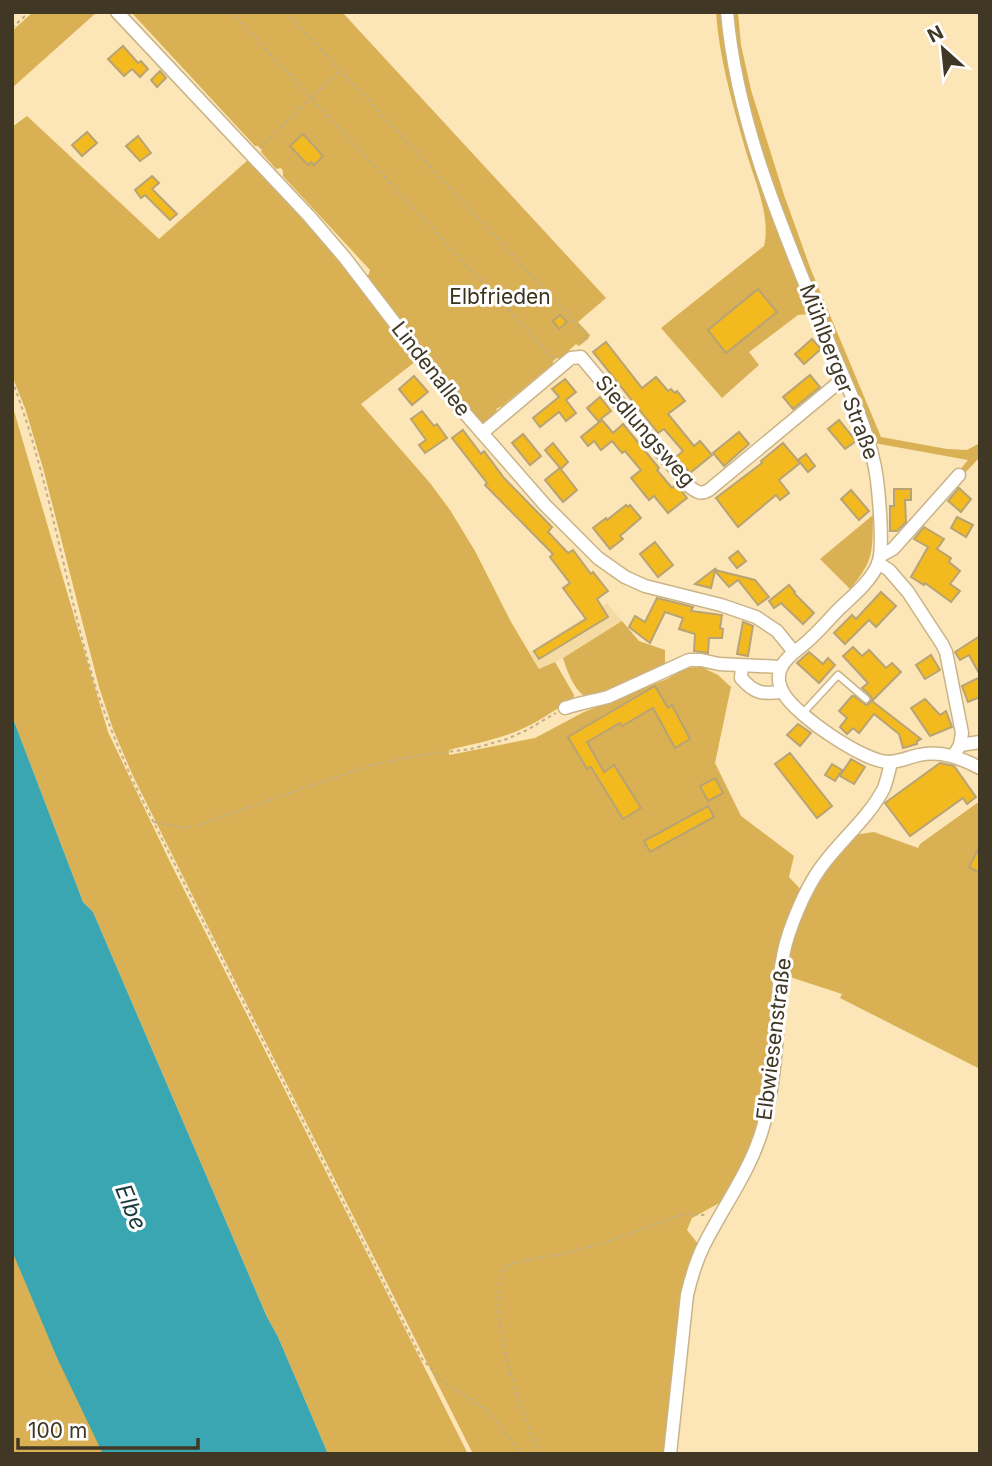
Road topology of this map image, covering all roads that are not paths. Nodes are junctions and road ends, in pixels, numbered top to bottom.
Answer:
1 (117, 12) edge
2 (727, 12) edge
3 (844, 381) junction
4 (482, 433) junction
5 (959, 475) dead end
6 (879, 560) junction
7 (794, 652) junction
8 (742, 666) junction
9 (780, 672) junction
10 (782, 692) junction
11 (866, 699) dead end
12 (565, 708) road end
13 (803, 713) junction
14 (980, 742) edge
15 (957, 750) junction
16 (891, 762) junction
17 (980, 768) edge
18 (670, 1454) edge

1 - 4 street, Lindenallee
2 - 3 street, Mühlberger Straße
3 - 4 street, Siedlungsweg
3 - 6 street, Mühlberger Straße
4 - 7 street, Lindenallee
5 - 6 street
6 - 7 street
6 - 15 street
7 - 9 street
8 - 9 street
8 - 10 street
8 - 12 street
9 - 10 street
10 - 13 street
11 - 13 lane
13 - 16 street
14 - 15 street
15 - 16 street
15 - 17 street
16 - 18 street, Elbwiesenstraße

